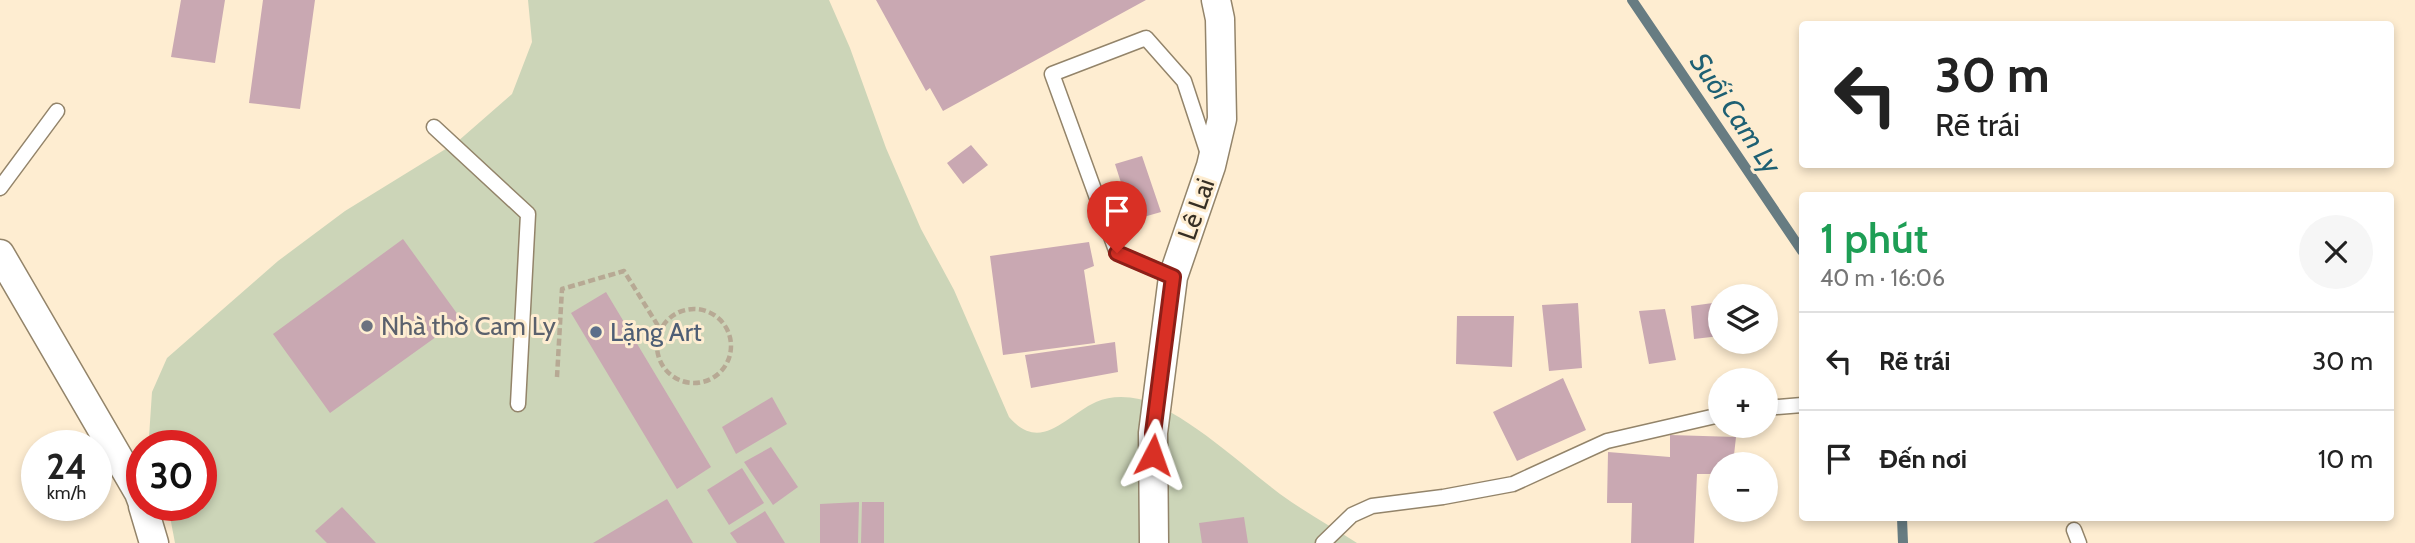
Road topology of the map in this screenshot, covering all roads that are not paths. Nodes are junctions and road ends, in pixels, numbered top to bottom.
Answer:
1 (1216, 0) edge
2 (57, 111) dead end
3 (434, 127) dead end
4 (1211, 166) junction
5 (0, 188) edge
6 (0, 254) edge
7 (1173, 277) junction
8 (518, 404) dead end
9 (1799, 405) edge
10 (1778, 407) edge
11 (1708, 418) edge
12 (126, 470) edge
13 (147, 521) edge
14 (154, 543) edge
15 (1154, 543) edge
16 (1323, 543) edge

1 - 4 street, Lê Lai
2 - 5 lane
3 - 8 lane
4 - 7 street, Lê Lai
4 - 7 lane
6 - 12 street
7 - 15 street, Lê Lai
9 - 10 lane
11 - 16 lane
13 - 14 street

